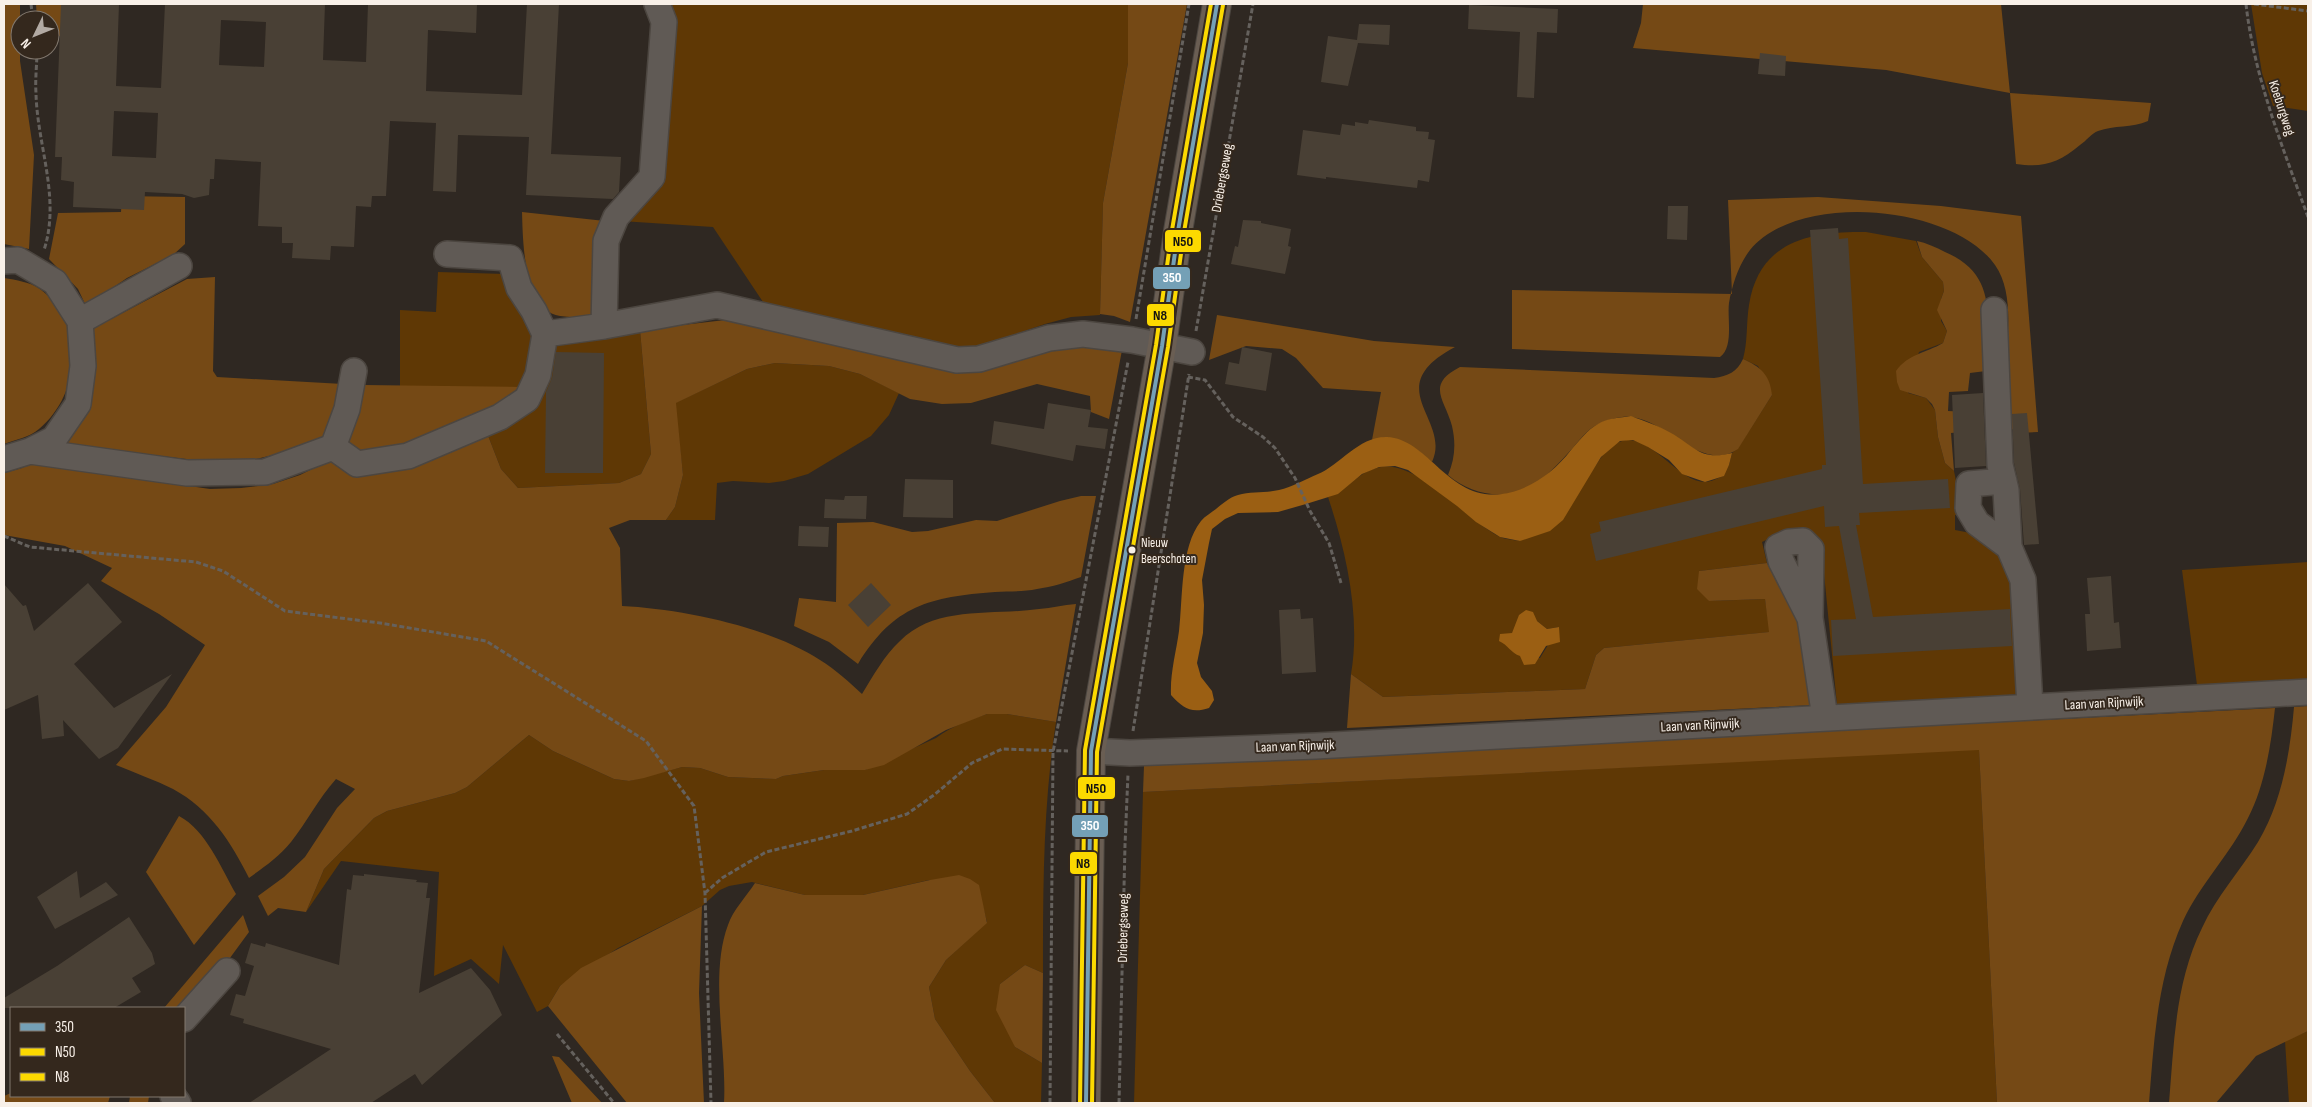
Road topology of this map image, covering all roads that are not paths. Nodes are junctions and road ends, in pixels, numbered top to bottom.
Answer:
1 (657, 4) edge
2 (1217, 4) edge
3 (447, 254) dead end
4 (4, 261) edge
5 (179, 266) dead end
6 (1994, 310) dead end
7 (80, 320) junction
8 (604, 326) junction
9 (545, 334) junction
10 (1162, 346) junction
11 (1192, 352) road end
12 (354, 371) dead end
13 (333, 447) junction
14 (30, 451) junction
15 (4, 459) edge
16 (2004, 481) junction
17 (2009, 547) junction
18 (1810, 618) dead end
19 (2308, 692) edge
20 (2030, 707) junction
21 (1825, 718) junction
22 (1091, 751) junction
23 (227, 972) dead end
24 (185, 1018) edge
25 (1086, 1103) edge

1 - 8 street
2 - 10 main road
3 - 9 street
4 - 7 street
5 - 7 street
6 - 16 street
7 - 14 street
8 - 9 street
8 - 10 street
9 - 13 street
10 - 11 street
10 - 22 main road
12 - 13 street
13 - 14 street
14 - 15 street
16 - 17 street
16 - 17 street
17 - 20 street
18 - 21 street
19 - 20 street, Laan van Rijnwijk
20 - 21 street, Laan van Rijnwijk
21 - 22 street, Laan van Rijnwijk
22 - 25 main road
23 - 24 street

